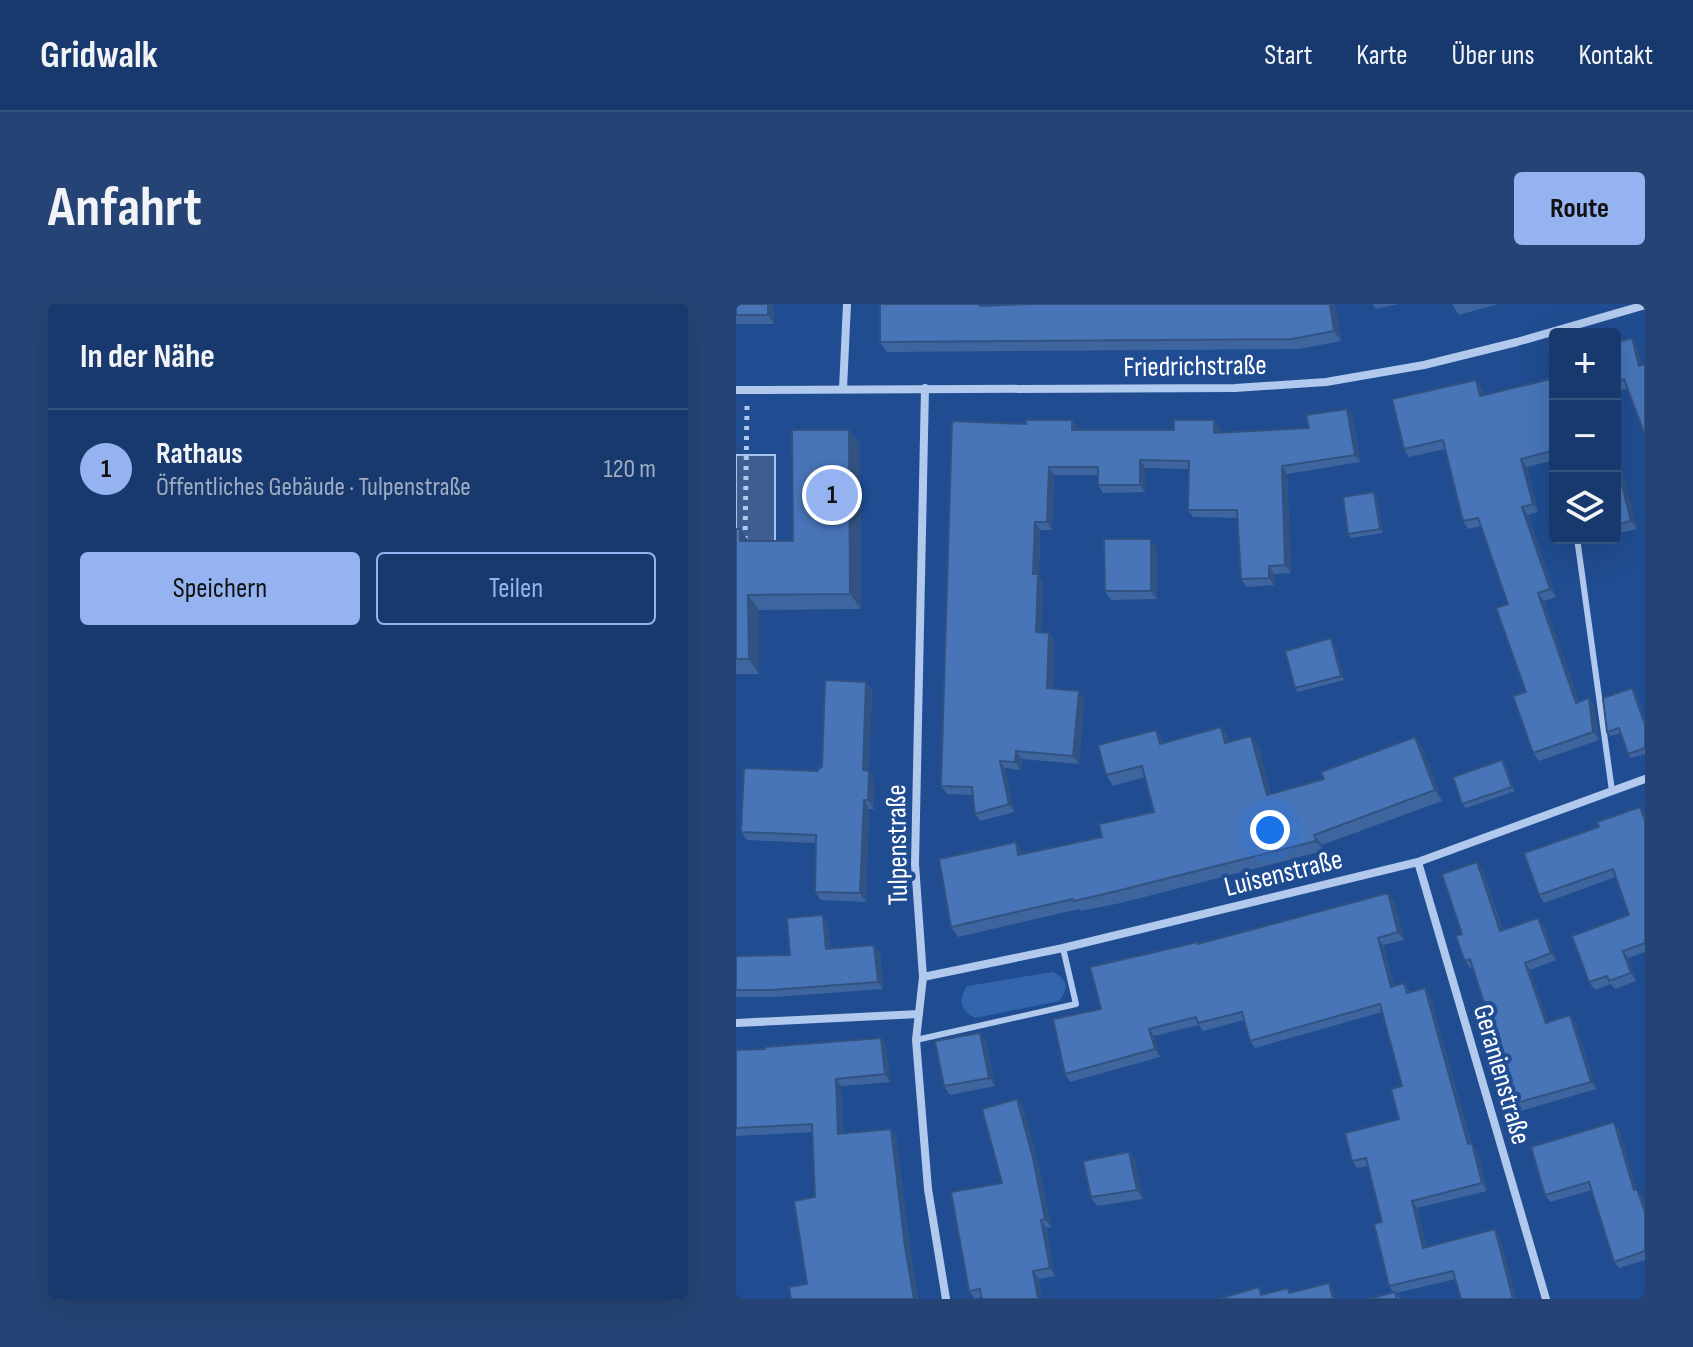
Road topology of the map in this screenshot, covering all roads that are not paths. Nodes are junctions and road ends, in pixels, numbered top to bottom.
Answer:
1 (847, 304) edge
2 (1645, 305) edge
3 (925, 388) junction
4 (843, 389) junction
5 (736, 390) edge
6 (1578, 544) edge
7 (1645, 779) edge
8 (1612, 791) junction
9 (1418, 862) junction
10 (1063, 948) junction
11 (923, 977) junction
12 (919, 1014) junction
13 (736, 1023) edge
14 (916, 1040) junction
15 (946, 1299) edge
16 (1546, 1299) edge

1 - 4 street
2 - 3 street, Friedrichstraße
3 - 4 street, Friedrichstraße
3 - 11 street, Tulpenstraße
4 - 5 street, Friedrichstraße
6 - 8 lane
7 - 8 street, Luisenstraße
8 - 9 street, Luisenstraße
9 - 10 street, Luisenstraße
9 - 16 street, Geranienstraße
10 - 11 street, Luisenstraße
10 - 14 lane
11 - 12 street, Tulpenstraße
12 - 13 street
12 - 14 street, Tulpenstraße
14 - 15 street, Tulpenstraße

